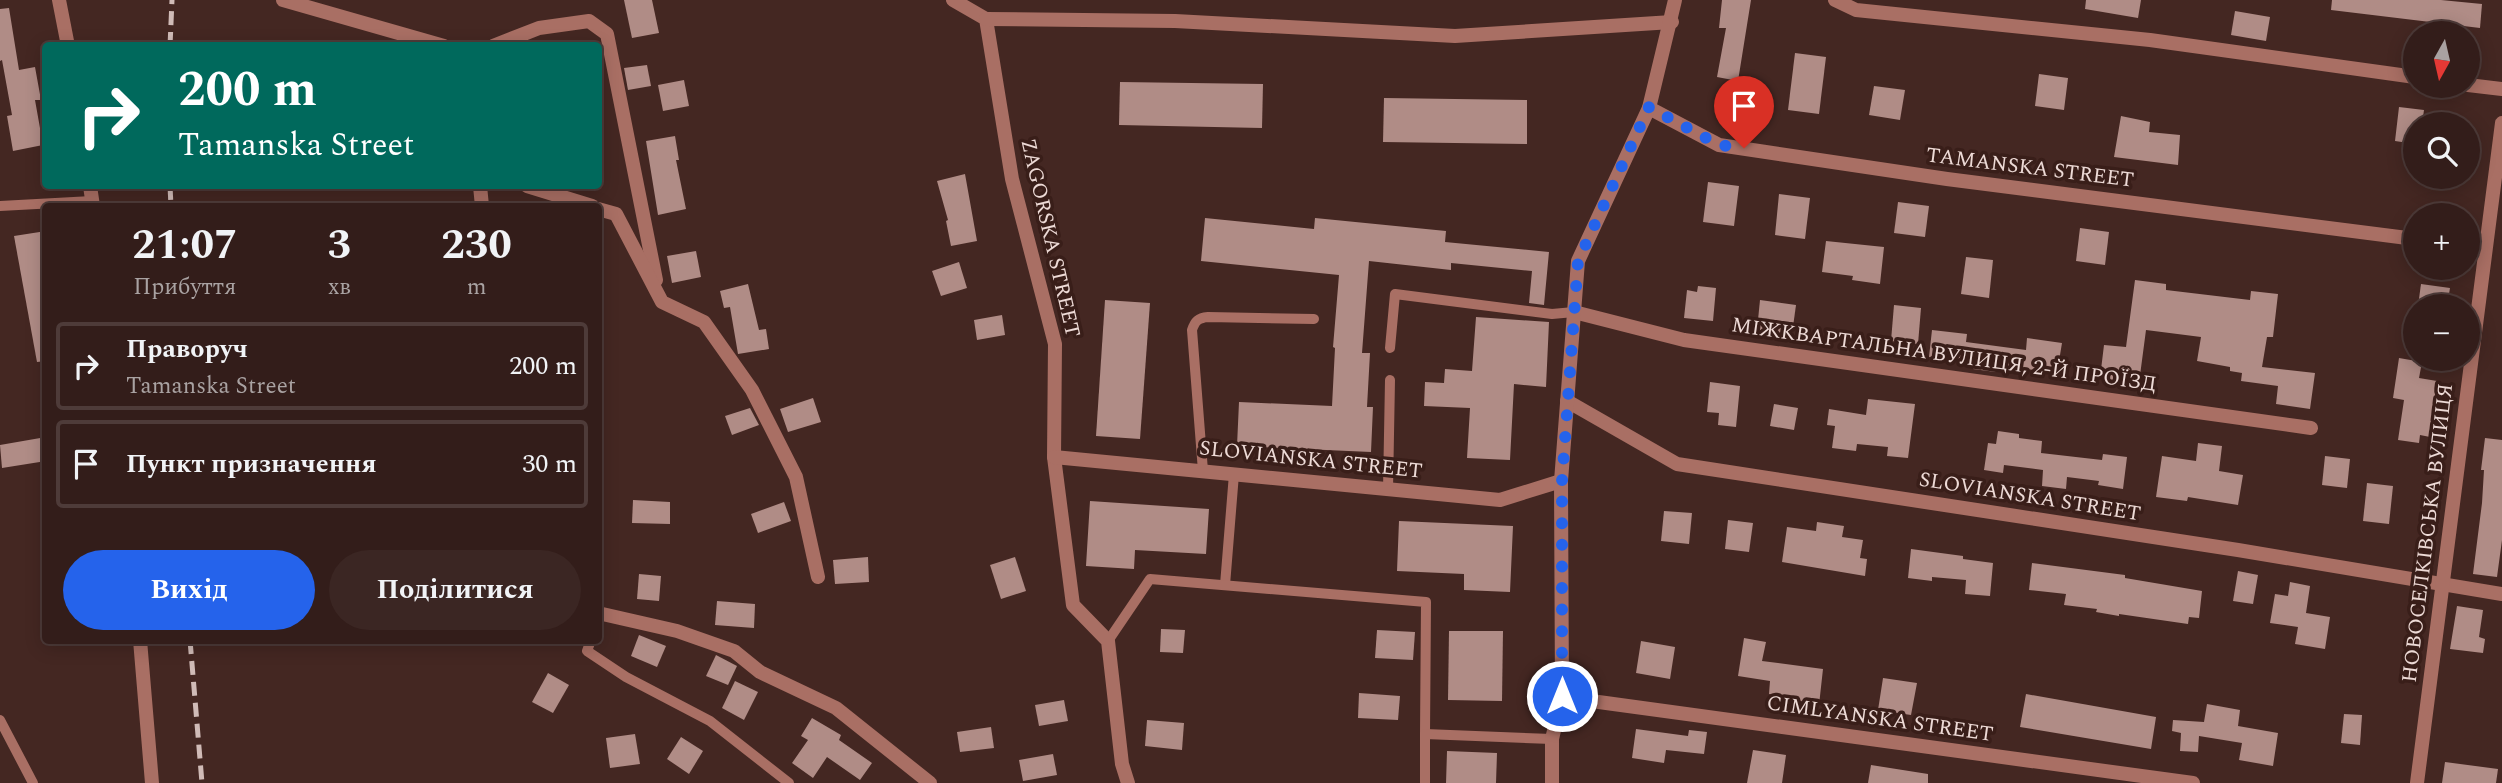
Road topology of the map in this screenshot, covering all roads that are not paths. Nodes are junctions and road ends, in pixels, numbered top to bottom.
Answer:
1 (59, 0) edge
2 (284, 0) edge
3 (953, 0) edge
4 (1675, 0) edge
5 (1835, 0) edge
6 (986, 19) junction
7 (1672, 22) junction
8 (67, 42) edge
9 (433, 42) edge
10 (503, 42) edge
11 (2403, 75) edge
12 (2480, 86) edge
13 (2502, 89) edge
14 (1649, 107) junction
15 (2502, 123) edge
16 (537, 189) edge
17 (92, 198) edge
18 (582, 203) edge
19 (0, 206) edge
20 (602, 210) edge
21 (2403, 237) edge
22 (2480, 247) edge
23 (2486, 248) junction
24 (662, 302) junction
25 (1574, 312) junction
26 (1314, 318) dead end
27 (1391, 348) dead end
28 (1390, 380) dead end
29 (1567, 401) junction
30 (2311, 428) dead end
31 (1054, 457) junction
32 (1203, 471) junction
33 (1234, 474) junction
34 (1562, 481) junction
35 (1388, 489) junction
36 (818, 577) dead end
37 (1225, 585) junction
38 (2441, 585) junction
39 (2502, 594) edge
40 (602, 616) edge
41 (1108, 641) junction
42 (140, 644) edge
43 (590, 644) edge
44 (1562, 696) junction
45 (0, 720) edge
46 (1425, 734) junction
47 (1552, 739) junction
48 (33, 783) edge
49 (152, 783) edge
50 (789, 783) edge
51 (930, 783) edge
52 (1128, 783) edge
53 (1425, 783) edge
54 (1552, 783) edge
55 (2193, 783) edge
56 (2417, 783) edge

1 - 8 street
2 - 9 street
3 - 6 street
4 - 7 street
5 - 11 street
6 - 7 street
6 - 31 street, ZAGORSKA STREET
7 - 14 street
10 - 24 street
12 - 13 street
14 - 21 street, TAMANSKA STREET
14 - 25 street
15 - 23 street, НОВОСЕЛКІВСЬКА ВУЛИЦЯ
16 - 18 street
17 - 19 lane
20 - 24 street
22 - 23 street
23 - 38 street, НОВОСЕЛКІВСЬКА ВУЛИЦЯ
24 - 36 street
25 - 27 lane
25 - 29 street
25 - 30 street, МІЖКВАРТАЛЬНА ВУЛИЦЯ, 2-Й ПРОЇЗД
26 - 32 lane
28 - 35 lane
29 - 34 street
29 - 38 street, SLOVIANSKA STREET
31 - 32 street, SLOVIANSKA STREET
31 - 41 street, ZAGORSKA STREET
32 - 33 street, SLOVIANSKA STREET
33 - 35 street, SLOVIANSKA STREET
33 - 37 lane
34 - 35 street, SLOVIANSKA STREET
34 - 44 street
37 - 41 lane
37 - 46 lane
38 - 39 street, SLOVIANSKA STREET
38 - 56 street, НОВОСЕЛКІВСЬКА ВУЛИЦЯ
40 - 51 street
41 - 52 street
42 - 49 street
43 - 50 lane
44 - 47 street
44 - 55 street, CIMLYANSKA STREET
45 - 48 lane
46 - 47 lane
46 - 53 lane
47 - 54 street

